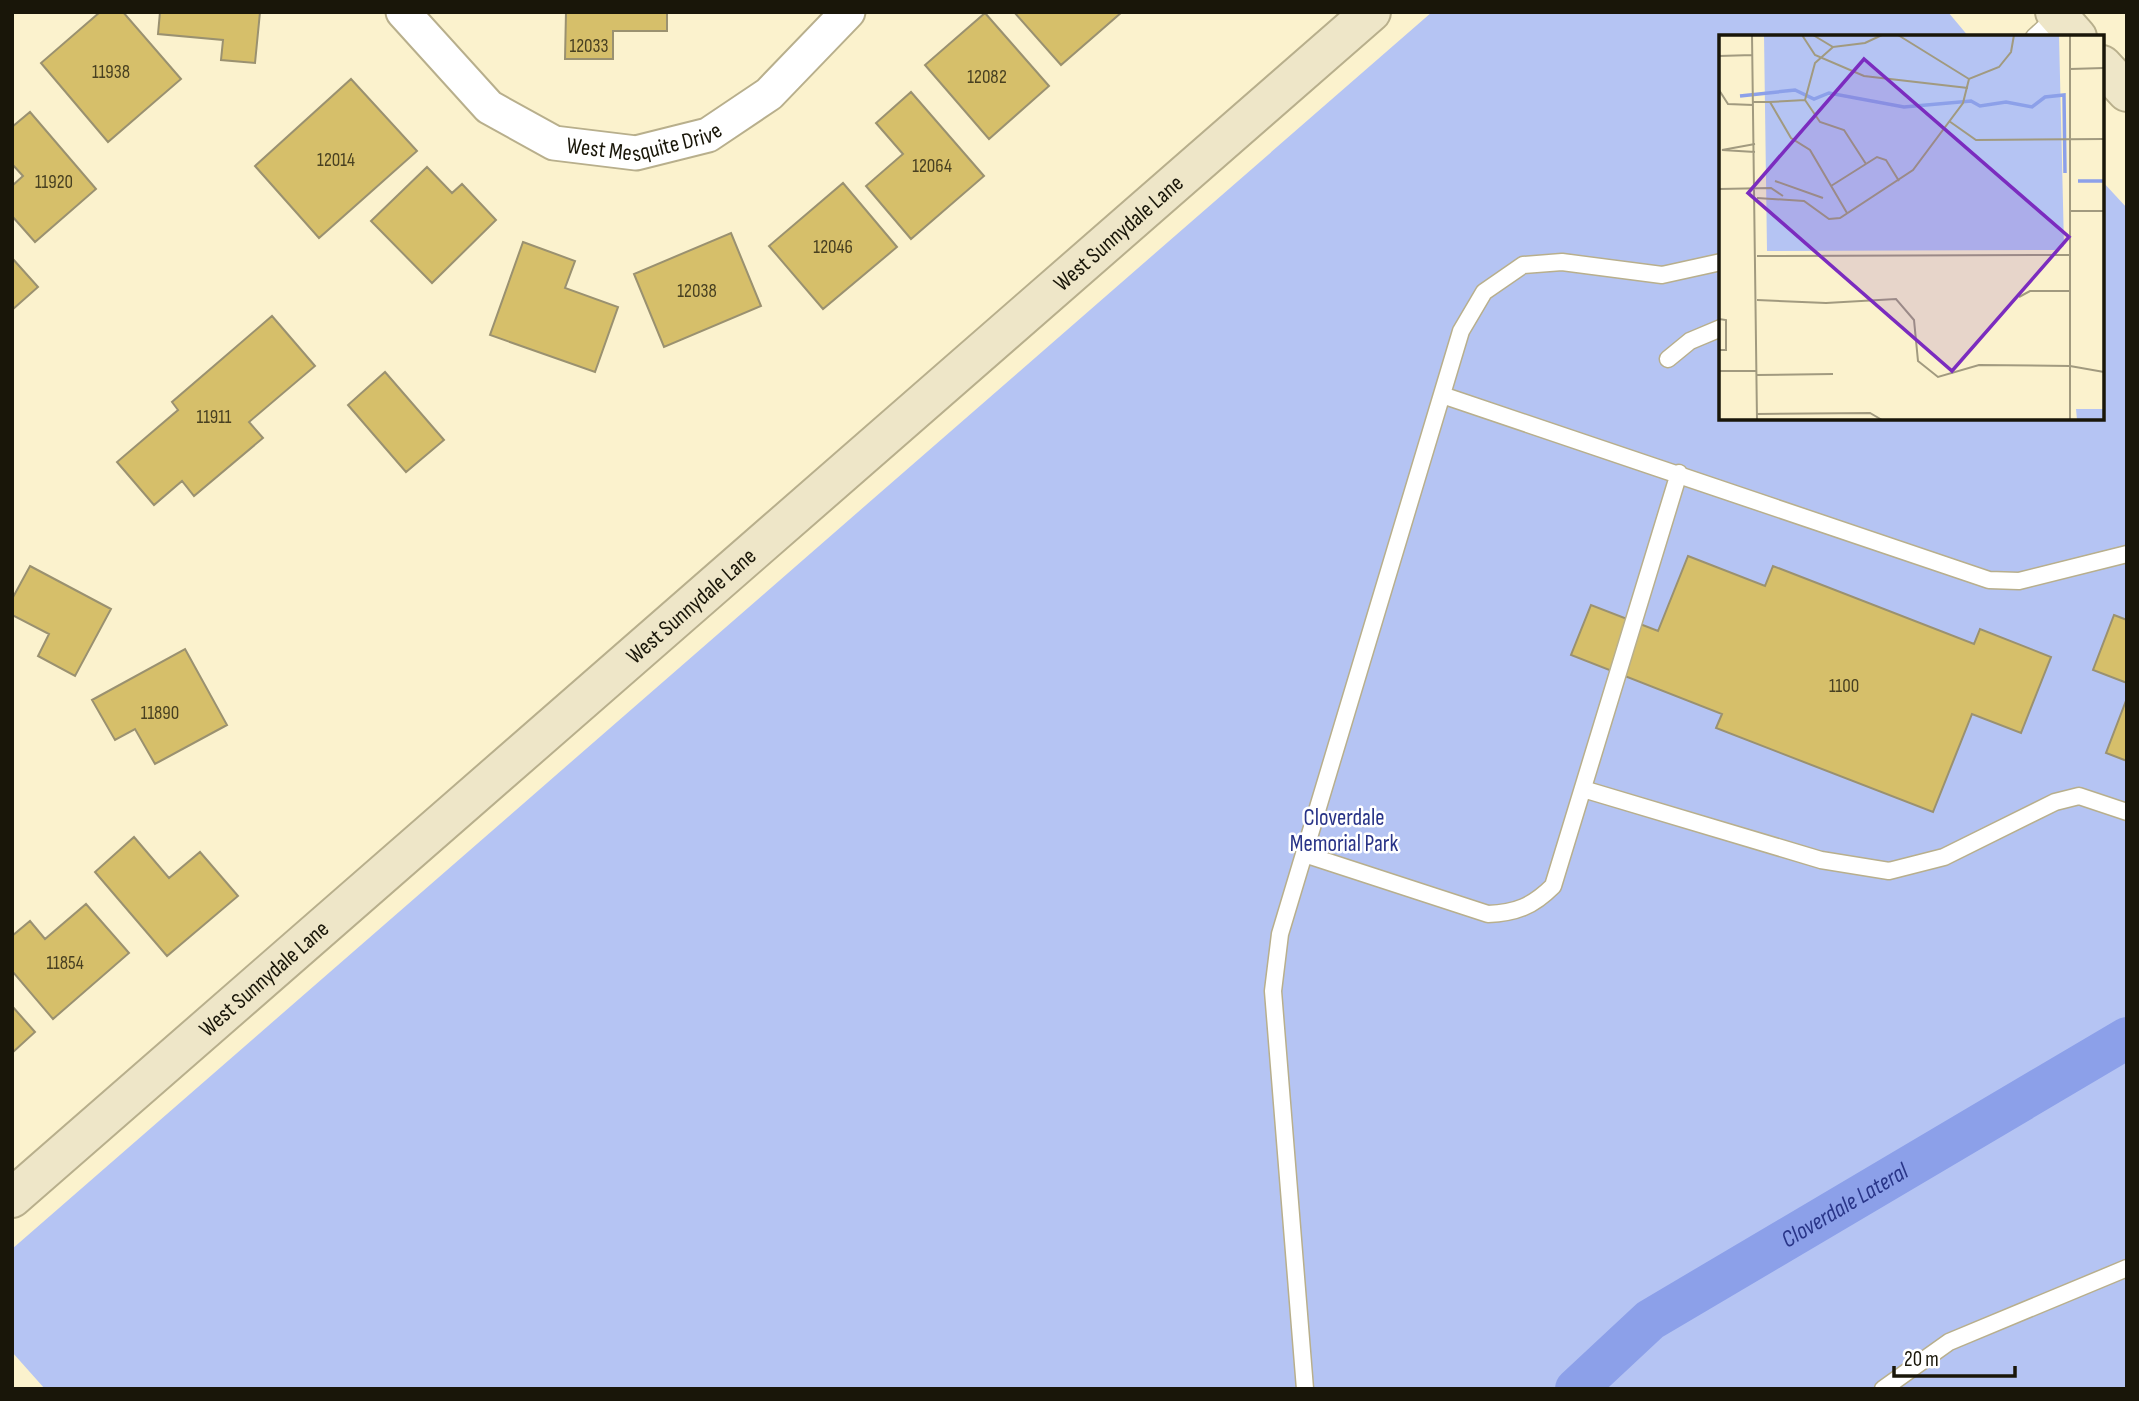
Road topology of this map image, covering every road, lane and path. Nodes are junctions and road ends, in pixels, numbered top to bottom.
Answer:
1 (403, 12) edge
2 (848, 12) edge
3 (1371, 12) edge
4 (1719, 262) edge
5 (1719, 329) edge
6 (1668, 359) dead end
7 (1442, 395) junction
8 (1679, 473) junction
9 (2127, 554) edge
10 (1583, 789) junction
11 (2127, 812) edge
12 (1304, 854) junction
13 (12, 1198) edge
14 (2127, 1268) edge
15 (1306, 1389) edge
16 (1883, 1389) edge

1 - 2 street, West Mesquite Drive
3 - 13 street, West Sunnydale Lane
4 - 7 lane
5 - 6 lane
7 - 8 lane
7 - 12 lane
8 - 9 lane
8 - 10 lane
10 - 11 lane
10 - 12 lane
12 - 15 lane
14 - 16 lane

